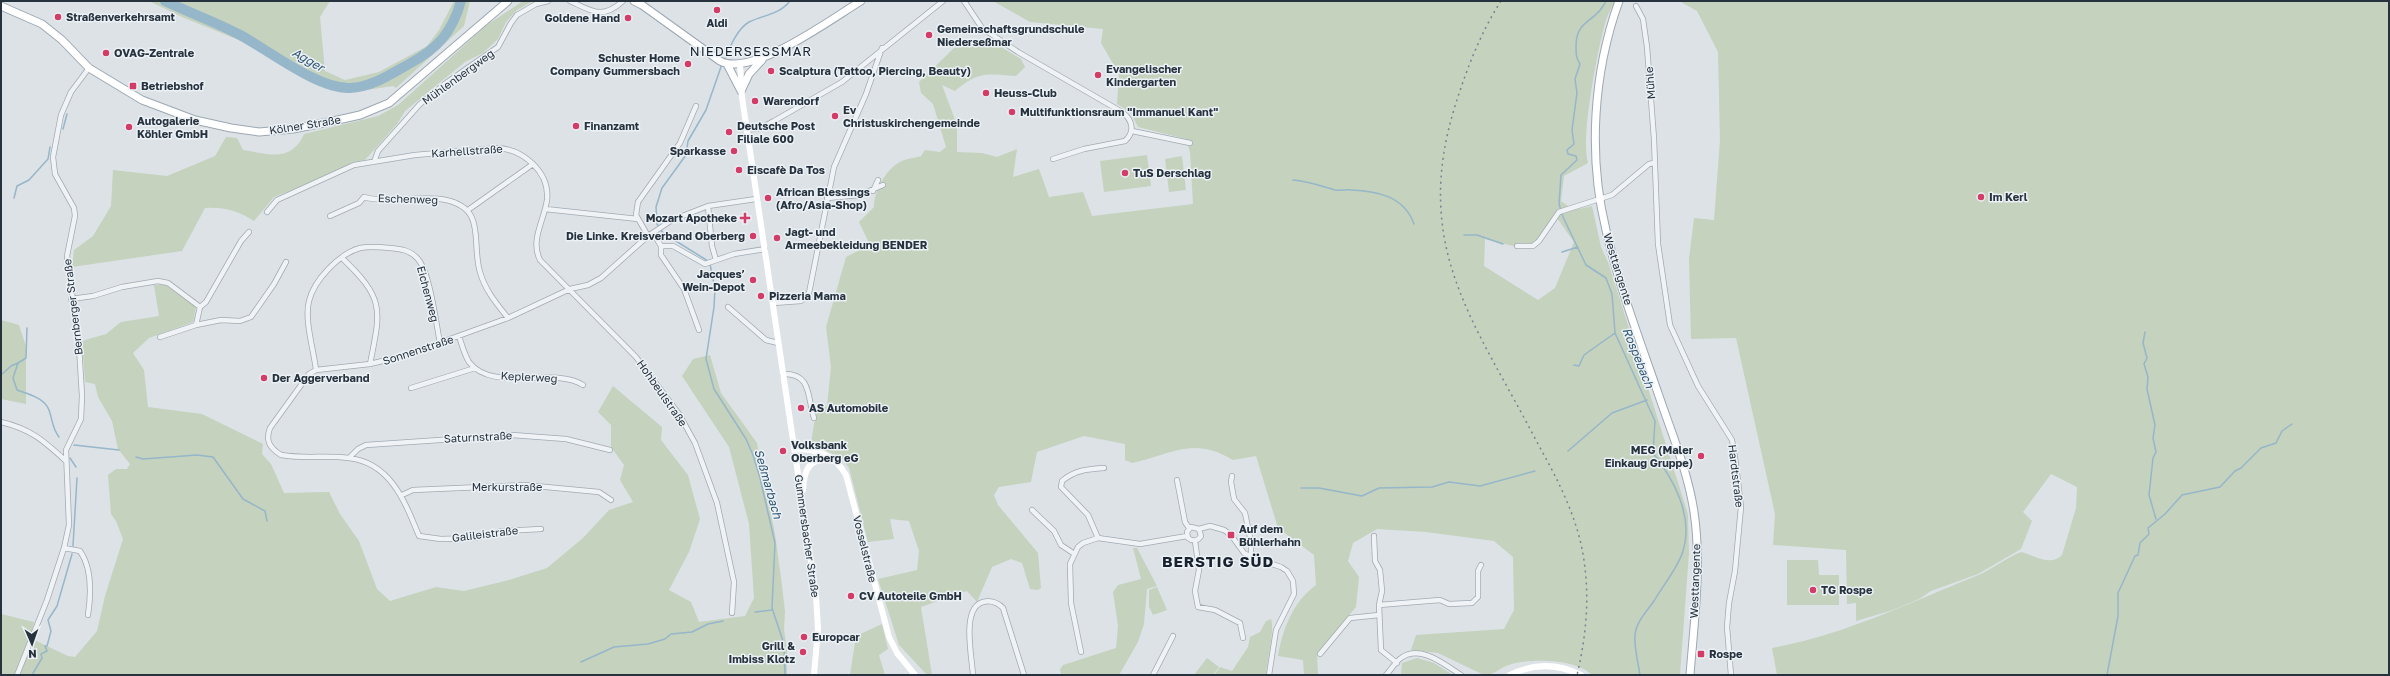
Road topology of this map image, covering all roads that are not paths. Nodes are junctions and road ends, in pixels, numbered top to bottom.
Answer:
1 (508, 1) edge
2 (548, 1) edge
3 (570, 1) edge
4 (623, 1) edge
5 (634, 1) edge
6 (861, 1) edge
7 (943, 1) edge
8 (964, 1) edge
9 (1619, 1) edge
10 (1, 6) edge
11 (1636, 6) dead end
12 (882, 48) junction
13 (765, 58) junction
14 (724, 63) junction
15 (740, 64) junction
16 (89, 68) junction
17 (741, 91) junction
18 (696, 106) dead end
19 (747, 130) junction
20 (1132, 131) junction
21 (1166, 139) junction
22 (1190, 143) dead end
23 (1171, 144) dead end
24 (1053, 159) dead end
25 (374, 162) junction
26 (1654, 162) junction
27 (533, 164) junction
28 (878, 180) dead end
29 (883, 185) dead end
30 (873, 191) junction
31 (827, 198) junction
32 (1600, 198) junction
33 (756, 199) junction
34 (708, 206) junction
35 (545, 209) junction
36 (468, 210) junction
37 (267, 212) dead end
38 (330, 216) dead end
39 (638, 219) junction
40 (250, 232) dead end
41 (655, 232) junction
42 (648, 236) junction
43 (1658, 244) joint
44 (660, 246) junction
45 (1517, 246) dead end
46 (765, 249) junction
47 (342, 258) junction
48 (715, 260) junction
49 (286, 262) dead end
50 (570, 289) junction
51 (71, 298) junction
52 (773, 303) junction
53 (200, 306) junction
54 (728, 307) dead end
55 (508, 318) junction
56 (196, 325) junction
57 (699, 330) dead end
58 (459, 336) junction
59 (160, 338) dead end
60 (440, 343) junction
61 (778, 343) junction
62 (370, 364) junction
63 (475, 368) junction
64 (316, 370) junction
65 (783, 374) junction
66 (583, 385) dead end
67 (411, 388) dead end
68 (814, 418) dead end
69 (1, 422) edge
70 (794, 449) junction
71 (610, 450) dead end
72 (349, 458) junction
73 (66, 461) junction
74 (836, 462) junction
75 (1104, 468) dead end
76 (1232, 476) dead end
77 (1177, 480) dead end
78 (402, 495) junction
79 (611, 500) dead end
80 (802, 501) junction
81 (1032, 510) dead end
82 (1189, 528) junction
83 (541, 529) dead end
84 (1199, 529) junction
85 (1187, 536) junction
86 (1374, 536) dead end
87 (1098, 538) junction
88 (1195, 541) junction
89 (64, 548) junction
90 (1073, 553) junction
91 (1251, 557) junction
92 (1481, 565) dead end
93 (1379, 605) junction
94 (732, 613) dead end
95 (88, 615) dead end
96 (1379, 615) junction
97 (1173, 636) dead end
98 (1243, 638) dead end
99 (1081, 652) dead end
100 (1320, 654) dead end
101 (1396, 663) junction
102 (17, 675) edge
103 (814, 675) edge
104 (915, 675) edge
105 (973, 675) edge
106 (1024, 675) edge
107 (1153, 675) edge
108 (1269, 675) edge
109 (1386, 675) edge
110 (1461, 675) edge
111 (1510, 675) edge
112 (1581, 675) edge
113 (1690, 675) edge
114 (1731, 675) edge

1 - 16 main road, Kölner Straße
2 - 25 street, Mühlenbergweg
3 - 4 street
5 - 14 main road
6 - 13 main road
7 - 12 street
8 - 20 street
9 - 32 main road, Westtangente
10 - 16 main road, Kölner Straße
11 - 26 street, Mühle
12 - 19 street
12 - 31 street
13 - 15 main road
13 - 17 main road
14 - 15 main road
14 - 17 main road
15 - 17 main road, Gummersbacher Straße
16 - 51 street, Bernberger Straße
17 - 19 main road, Gummersbacher Straße
18 - 39 street
19 - 33 main road, Gummersbacher Straße
20 - 21 street
20 - 24 street
21 - 22 street
21 - 23 street
25 - 27 street, Karhellstraße
25 - 37 street, Karhellstraße
26 - 32 street
26 - 43 street, Mühle
27 - 35 street, Karhellstraße
27 - 36 street
28 - 30 street
29 - 30 street
30 - 31 street
31 - 52 street
32 - 45 street
32 - 113 main road, Westtangente
33 - 34 street, Sonnenstraße
33 - 46 main road, Gummersbacher Straße
34 - 41 street, Sonnenstraße
34 - 48 street
35 - 39 street
35 - 50 street, Karhellstraße
36 - 38 street, Eschenweg
36 - 55 street
39 - 42 street
40 - 53 street
41 - 42 street, Sonnenstraße
41 - 44 street
42 - 50 street, Sonnenstraße
43 - 114 street, Hardtstraße
44 - 48 street
44 - 57 street
46 - 48 street
46 - 52 main road, Gummersbacher Straße
47 - 60 street, Eichenweg
47 - 62 street
47 - 64 street, Eichenweg
49 - 56 street
50 - 55 street, Sonnenstraße
50 - 94 street, Hohbeulstraße
51 - 53 street
51 - 73 street, Bernberger Straße
52 - 61 main road, Gummersbacher Straße
53 - 56 street
54 - 61 street
55 - 58 street, Sonnenstraße
56 - 59 street
58 - 60 street, Sonnenstraße
58 - 63 street
60 - 62 street, Sonnenstraße
61 - 65 main road, Gummersbacher Straße
62 - 64 street, Sonnenstraße
63 - 66 street, Keplerweg
63 - 67 street
64 - 72 street
65 - 68 street
65 - 70 main road, Gummersbacher Straße
69 - 73 street
70 - 74 main road, Vosselstraße
70 - 80 main road, Gummersbacher Straße
71 - 72 street, Saturnstraße
72 - 78 street
73 - 89 street, Bernberger Straße
74 - 80 main road
74 - 104 main road, Vosselstraße
75 - 87 street
76 - 91 street
77 - 82 street
78 - 79 street, Merkurstraße
78 - 83 street, Galileistraße
80 - 103 main road, Gummersbacher Straße
81 - 90 street
82 - 84 street
82 - 85 street
84 - 88 street
84 - 91 street
85 - 87 street
85 - 88 street
86 - 93 street
87 - 90 street
88 - 98 street
89 - 95 street
89 - 102 street, Bernberger Straße
90 - 99 street
91 - 108 street
92 - 93 street
93 - 96 street
96 - 100 street
96 - 101 street
97 - 107 street
101 - 109 street
101 - 110 street
105 - 106 street
111 - 112 main road

